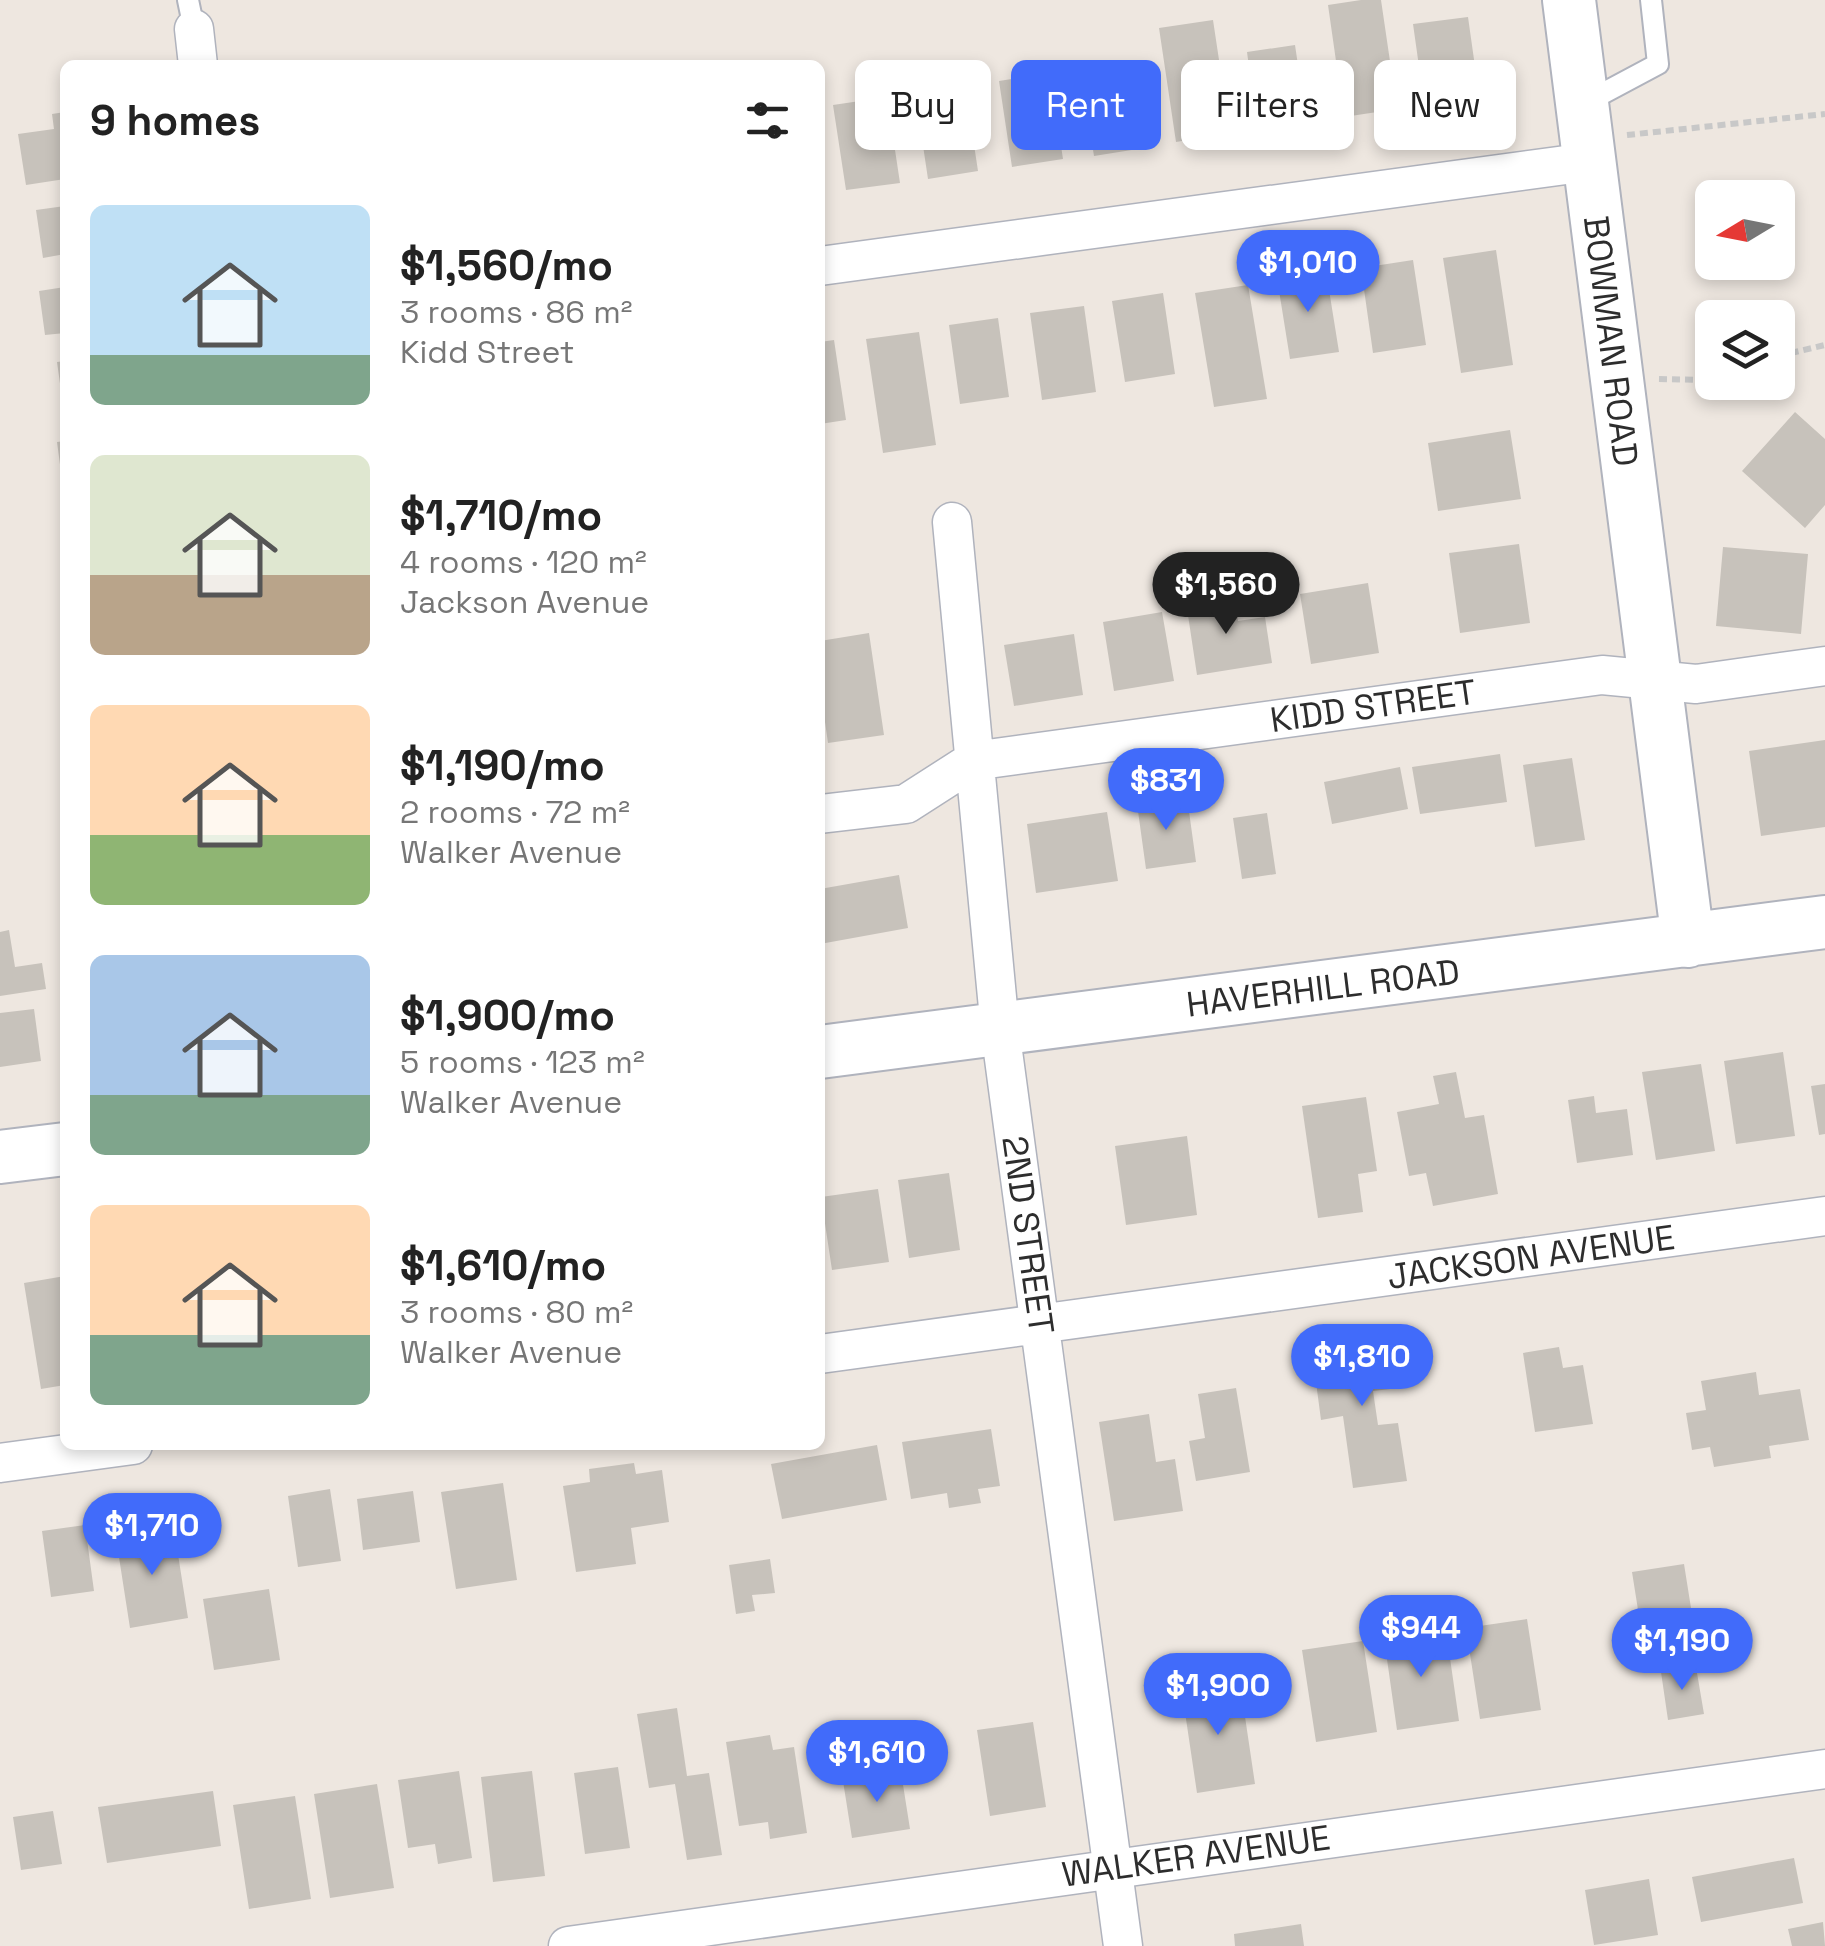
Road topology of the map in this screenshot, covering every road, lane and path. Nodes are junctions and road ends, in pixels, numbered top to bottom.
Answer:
1 (1569, 0) edge
2 (1652, 0) edge
3 (1581, 105) junction
4 (1825, 114) edge
5 (1607, 149) junction
6 (825, 265) edge
7 (1825, 345) edge
8 (1795, 352) edge
9 (1658, 379) dead end
10 (1695, 380) edge
11 (952, 522) dead end
12 (1825, 666) edge
13 (1654, 683) junction
14 (973, 762) junction
15 (825, 813) edge
16 (1825, 922) edge
17 (1688, 941) junction
18 (1000, 1029) junction
19 (825, 1051) edge
20 (60, 1150) edge
21 (0, 1157) edge
22 (1825, 1216) edge
23 (1040, 1324) junction
24 (825, 1353) edge
25 (96, 1450) edge
26 (0, 1463) edge
27 (1825, 1769) edge
28 (1112, 1867) junction
29 (568, 1946) edge
30 (1123, 1946) edge

1 - 3 street, BOWMAN ROAD
2 - 3 lane
3 - 5 street, BOWMAN ROAD
4 - 5 path
5 - 6 street
5 - 13 street, BOWMAN ROAD
7 - 8 path
9 - 10 path
11 - 14 street, 2ND STREET
12 - 13 street, KIDD STREET
13 - 14 street, KIDD STREET
13 - 17 street, BOWMAN ROAD
14 - 15 street
14 - 18 street, 2ND STREET
16 - 17 street, HAVERHILL ROAD
17 - 18 street, HAVERHILL ROAD
18 - 19 street, HAVERHILL ROAD
18 - 23 street, 2ND STREET
20 - 21 street
22 - 23 street, JACKSON AVENUE
23 - 24 street, JACKSON AVENUE
23 - 28 street, 2ND STREET
25 - 26 street
27 - 28 street, WALKER AVENUE
28 - 29 street, WALKER AVENUE
28 - 30 street, 2ND STREET

